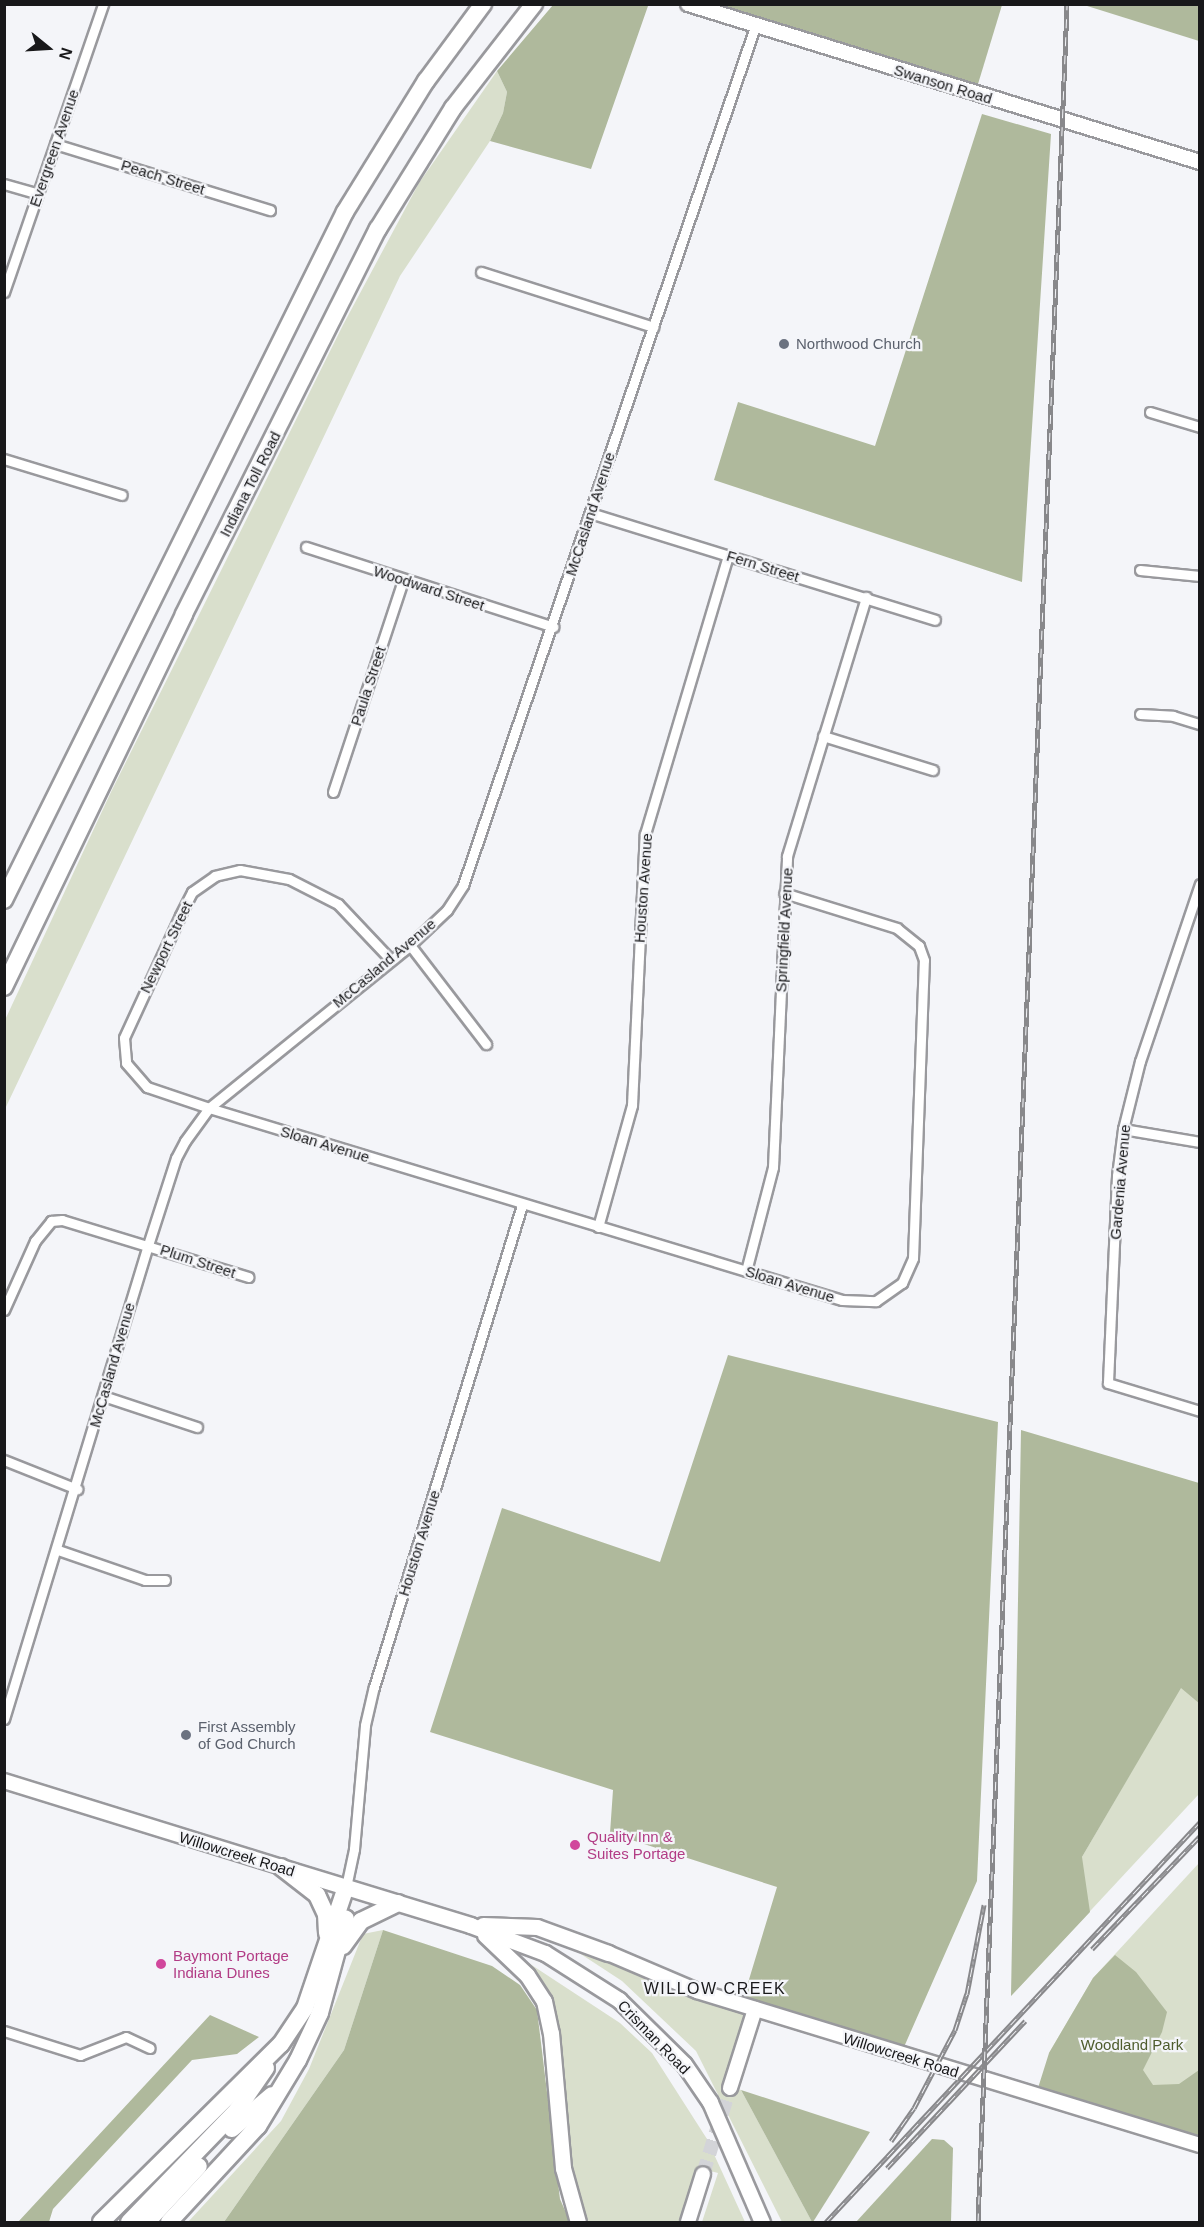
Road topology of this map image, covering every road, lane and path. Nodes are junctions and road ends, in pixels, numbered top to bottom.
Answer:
1 (104, 4) edge
2 (534, 4) edge
3 (688, 4) edge
4 (481, 7) edge
5 (755, 27) junction
6 (55, 144) junction
7 (1200, 162) edge
8 (4, 184) edge
9 (38, 194) junction
10 (270, 210) dead end
11 (481, 272) dead end
12 (4, 292) edge
13 (653, 327) junction
14 (1150, 412) dead end
15 (1200, 427) edge
16 (4, 459) edge
17 (122, 495) dead end
18 (590, 513) junction
19 (306, 547) dead end
20 (728, 556) junction
21 (1140, 570) dead end
22 (1200, 576) edge
23 (403, 580) junction
24 (866, 597) junction
25 (935, 620) dead end
26 (553, 627) junction
27 (1140, 714) dead end
28 (1200, 724) edge
29 (824, 736) junction
30 (933, 770) dead end
31 (333, 792) dead end
32 (1200, 884) edge
33 (784, 893) junction
34 (4, 900) edge
35 (410, 945) junction
36 (390, 960) junction
37 (4, 987) edge
38 (486, 1044) dead end
39 (209, 1108) junction
40 (1123, 1129) junction
41 (1200, 1142) edge
42 (522, 1205) junction
43 (598, 1227) junction
44 (148, 1245) junction
45 (747, 1271) junction
46 (248, 1277) dead end
47 (4, 1310) edge
48 (103, 1396) junction
49 (1200, 1411) edge
50 (197, 1427) dead end
51 (4, 1460) edge
52 (77, 1489) junction
53 (58, 1550) junction
54 (165, 1581) dead end
55 (4, 1719) edge
56 (4, 1781) edge
57 (281, 1867) junction
58 (346, 1887) junction
59 (398, 1903) junction
60 (470, 1925) junction
61 (608, 1953) joint
62 (330, 1956) junction
63 (755, 2009) junction
64 (4, 2031) edge
65 (281, 2044) junction
66 (150, 2048) dead end
67 (730, 2088) tunnel mouth
68 (279, 2090) junction
69 (1200, 2145) edge
70 (703, 2174) tunnel mouth
71 (100, 2223) edge
72 (129, 2223) edge
73 (147, 2223) edge
74 (169, 2223) edge
75 (578, 2223) edge
76 (688, 2223) edge
77 (762, 2223) edge

1 - 6 street, Evergreen Avenue
2 - 37 highway, Indiana Toll Road
3 - 5 street, Swanson Road
4 - 34 highway
5 - 7 street, Swanson Road
5 - 13 street, McCasland Avenue
6 - 9 street, Evergreen Avenue
6 - 10 street, Peach Street
8 - 9 street
9 - 12 street, Evergreen Avenue
11 - 13 street
13 - 18 street, McCasland Avenue
14 - 15 street
16 - 17 street
18 - 20 street, Fern Street
18 - 26 street, McCasland Avenue
19 - 23 street, Woodward Street
20 - 24 street, Fern Street
20 - 43 street, Houston Avenue
21 - 22 street
23 - 26 street, Woodward Street
23 - 31 street, Paula Street
24 - 25 street, Fern Street
24 - 29 street, Springfield Avenue
26 - 35 street, McCasland Avenue
27 - 28 street
29 - 30 street
29 - 33 street, Springfield Avenue
32 - 40 street, Gardenia Avenue
33 - 45 street, Springfield Avenue
33 - 45 street, Sloan Avenue
35 - 36 street, McCasland Avenue
35 - 38 street
36 - 39 street, McCasland Avenue
36 - 39 street, Newport Street
39 - 42 street, Sloan Avenue
39 - 44 street, McCasland Avenue
40 - 41 street
40 - 49 street, Gardenia Avenue
42 - 43 street, Sloan Avenue
42 - 58 street, Houston Avenue
43 - 45 street, Sloan Avenue
44 - 46 street, Plum Street
44 - 47 street, Plum Street
44 - 48 street, McCasland Avenue
48 - 50 street
48 - 52 street, McCasland Avenue
51 - 52 street
52 - 53 street, McCasland Avenue
53 - 54 street
53 - 55 street, McCasland Avenue
56 - 57 street, Willowcreek Road
57 - 58 main road, Willowcreek Road
57 - 62 highway
58 - 59 main road, Willowcreek Road
58 - 62 highway
59 - 60 main road, Willowcreek Road
59 - 62 highway
60 - 61 main road
60 - 75 main road
60 - 77 main road, Crisman Road
61 - 63 street, Willowcreek Road
62 - 65 highway
62 - 68 highway
63 - 67 street
63 - 69 street, Willowcreek Road
64 - 66 street
65 - 71 highway
65 - 72 highway
68 - 73 highway
68 - 74 highway
70 - 76 street

